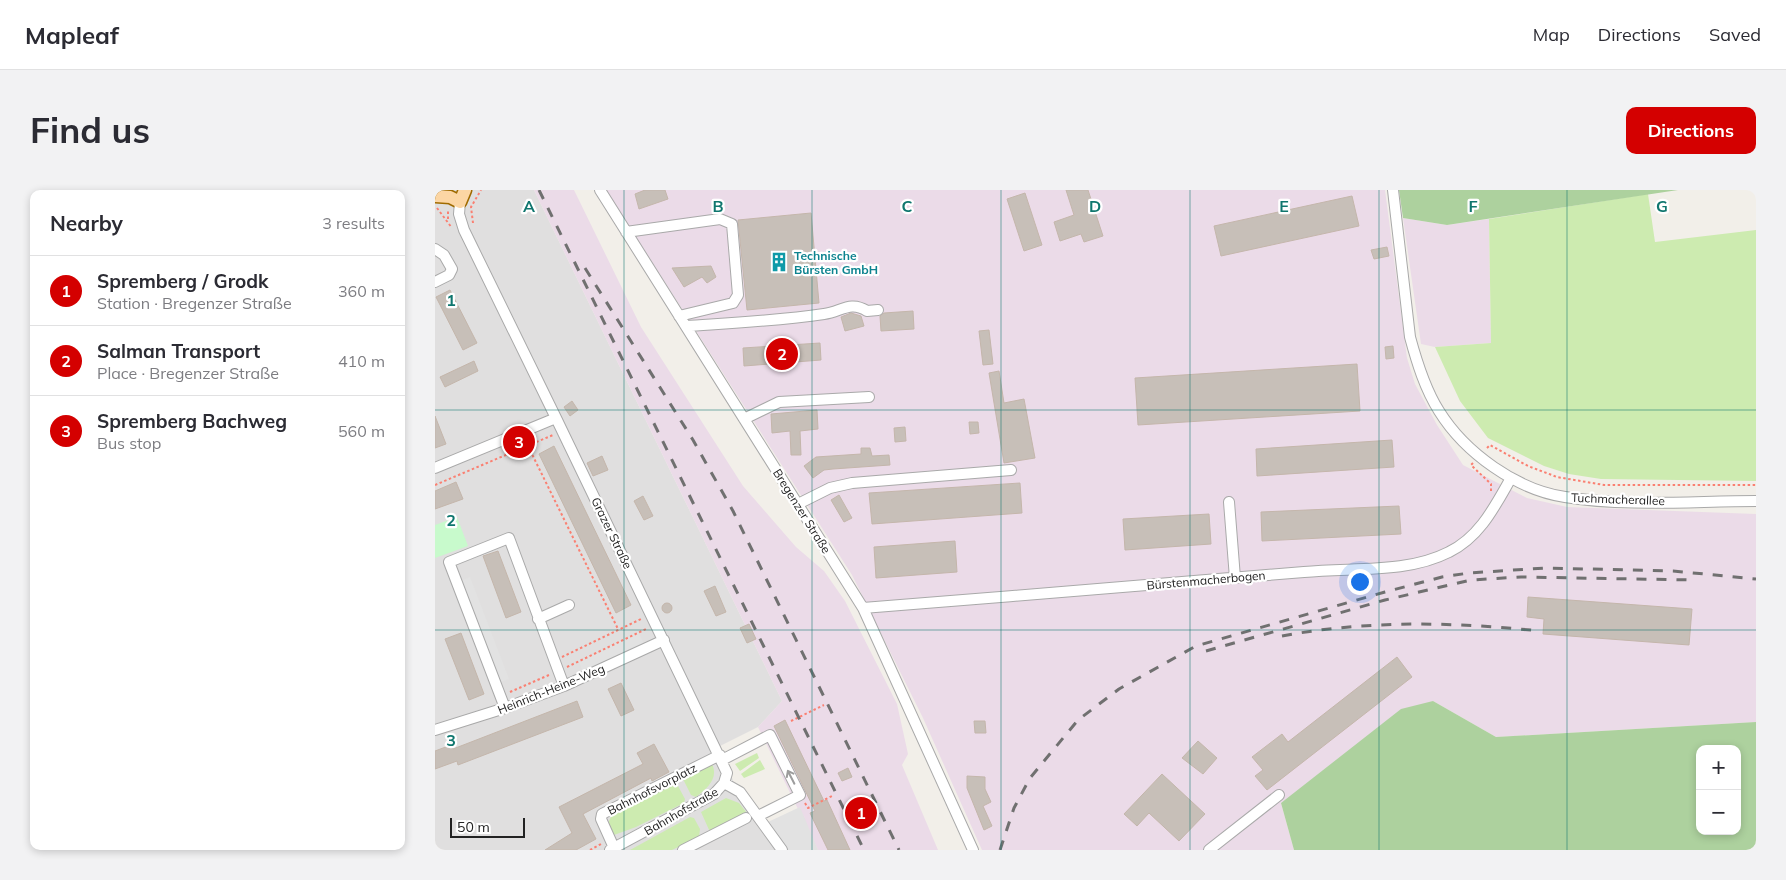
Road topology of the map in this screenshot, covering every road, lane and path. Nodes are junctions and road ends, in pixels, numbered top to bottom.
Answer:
1 (481, 190) edge
2 (612, 190) edge
3 (1393, 190) edge
4 (600, 191) edge
5 (435, 196) edge
6 (463, 196) edge
7 (435, 207) edge
8 (626, 232) junction
9 (466, 235) junction
10 (435, 249) edge
11 (435, 282) edge
12 (878, 310) dead end
13 (679, 316) junction
14 (685, 326) junction
15 (869, 397) dead end
16 (556, 418) junction
17 (744, 419) junction
18 (554, 435) dead end
19 (529, 446) junction
20 (1480, 455) junction
21 (435, 468) edge
22 (1011, 470) dead end
23 (1511, 478) junction
24 (435, 485) edge
25 (1756, 485) edge
26 (1491, 494) dead end
27 (1756, 501) edge
28 (1229, 502) dead end
29 (798, 504) junction
30 (1235, 578) junction
31 (569, 605) dead end
32 (863, 608) junction
33 (643, 618) dead end
34 (538, 619) junction
35 (647, 628) dead end
36 (618, 629) junction
37 (664, 640) junction
38 (561, 670) junction
39 (564, 686) junction
40 (501, 695) junction
41 (824, 705) dead end
42 (505, 708) junction
43 (791, 721) dead end
44 (435, 730) edge
45 (717, 758) junction
46 (724, 783) junction
47 (834, 795) dead end
48 (1279, 795) dead end
49 (810, 798) dead end
50 (805, 802) dead end
51 (813, 805) junction
52 (758, 816) junction
53 (747, 818) dead end
54 (612, 847) edge
55 (589, 850) edge
56 (683, 850) edge
57 (782, 850) edge
58 (973, 850) edge
59 (1209, 850) edge

1 - 9 path
2 - 4 street
3 - 20 street, Tuchmacherallee
4 - 8 street, Bregenzer Straße
5 - 6 main road
6 - 9 street, Grazer Straße
7 - 9 path
8 - 13 street, Bregenzer Straße
8 - 13 street
9 - 16 street, Grazer Straße
10 - 11 street
12 - 14 street
13 - 14 street, Bregenzer Straße
14 - 17 street, Bregenzer Straße
15 - 17 street
16 - 21 street
16 - 37 street, Grazer Straße
17 - 29 street, Bregenzer Straße
18 - 19 path
19 - 24 path
19 - 36 path
20 - 23 street, Tuchmacherallee
20 - 25 path
20 - 26 path
22 - 29 street
23 - 27 street, Tuchmacherallee
23 - 30 street, Bürstenmacherbogen
28 - 30 street
29 - 32 street, Bregenzer Straße
30 - 32 street, Bürstenmacherbogen
31 - 34 street
32 - 58 street, Bregenzer Straße
33 - 36 path
34 - 38 street
34 - 40 street
35 - 38 path
36 - 38 path
37 - 39 street, Heinrich-Heine-Weg
37 - 45 street, Grazer Straße
38 - 39 street
38 - 40 path
39 - 42 street, Heinrich-Heine-Weg
40 - 42 street
41 - 43 path
42 - 44 street, Heinrich-Heine-Weg
45 - 46 street, Grazer Straße
52 -> 45 street
45 - 54 street, Bahnhofsvorplatz
46 - 52 street
46 - 54 street, Bahnhofstraße
47 - 51 path
48 - 59 street
49 - 51 path
50 - 51 path
52 - 57 street
53 - 56 street
54 - 55 path

